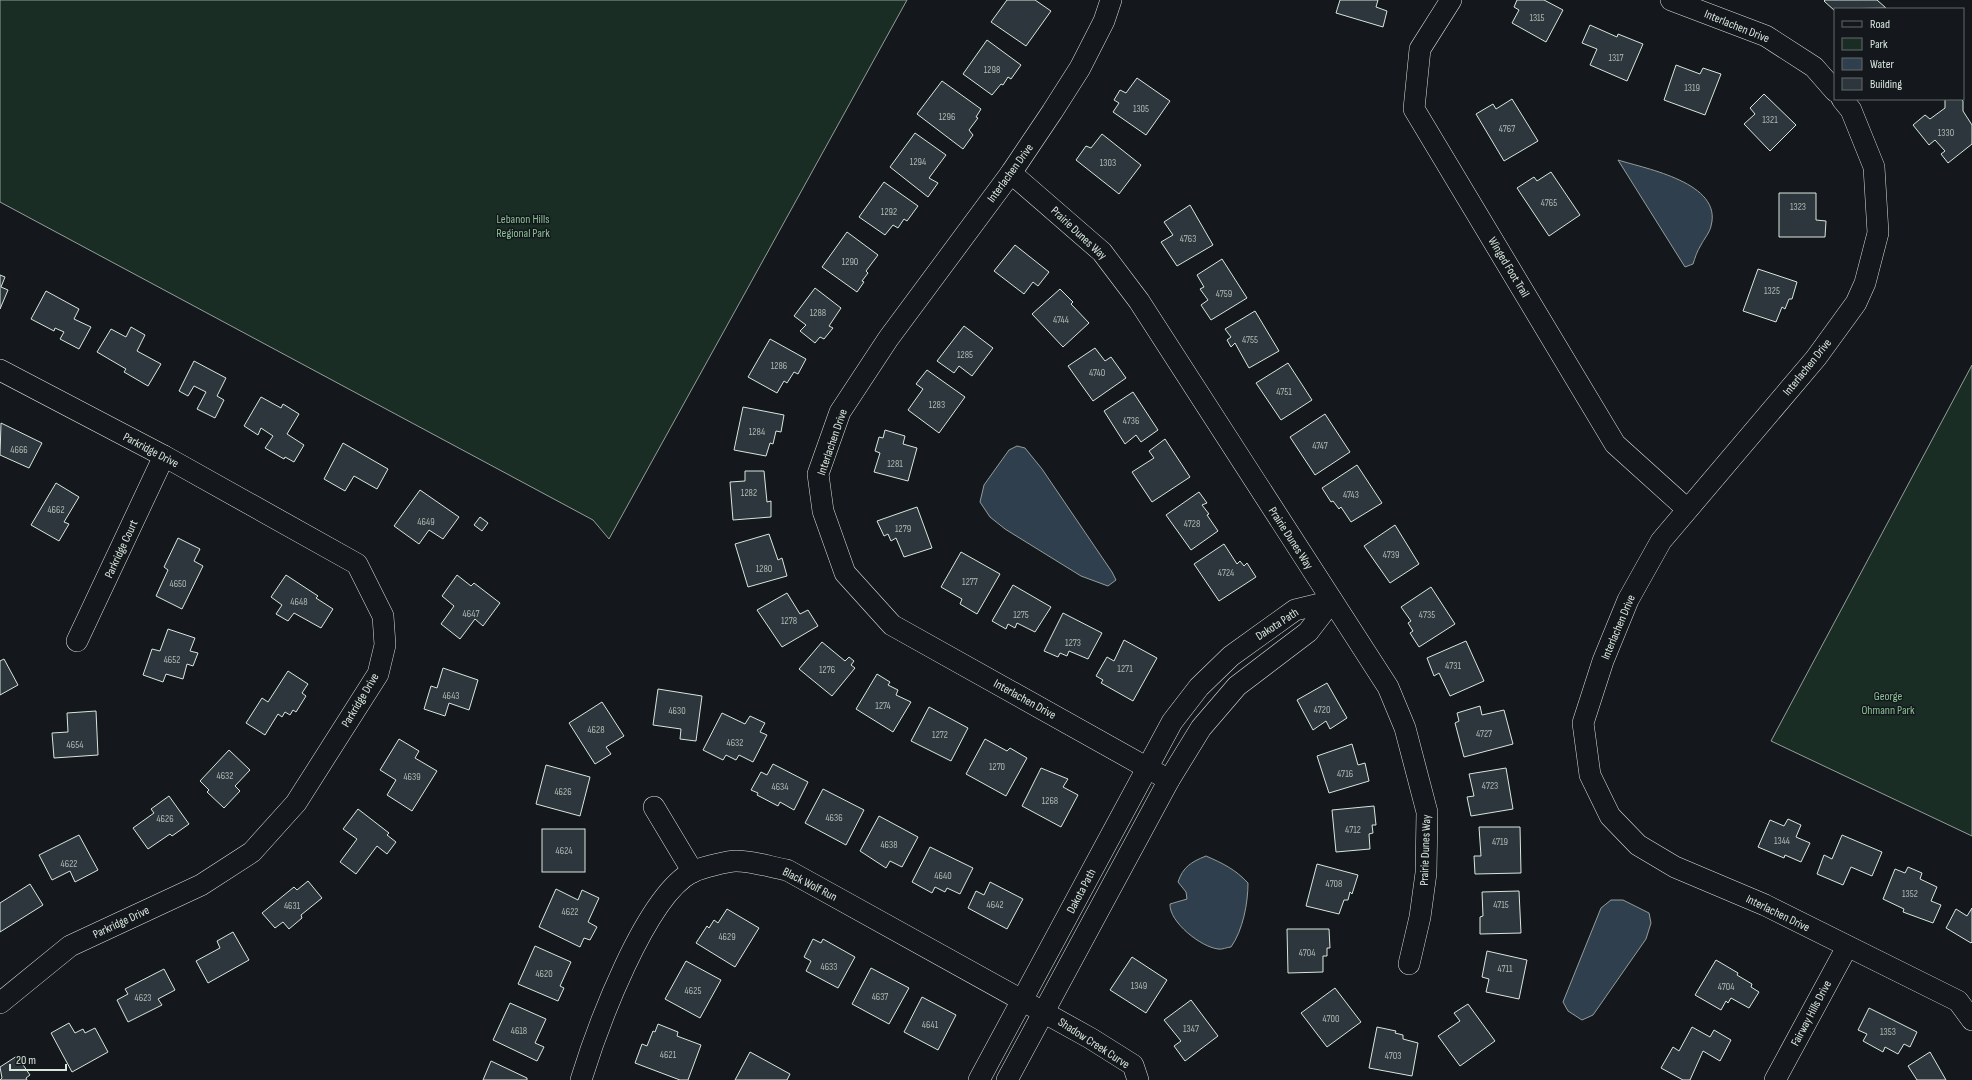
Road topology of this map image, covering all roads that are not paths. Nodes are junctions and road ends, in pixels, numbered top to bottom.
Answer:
1 (1111, 0) edge
2 (1451, 0) edge
3 (1671, 0) edge
4 (1834, 90) edge
5 (1843, 100) edge
6 (1011, 173) junction
7 (0, 370) edge
8 (164, 456) junction
9 (1687, 509) junction
10 (1332, 601) junction
11 (77, 641) dead end
12 (1147, 767) junction
13 (1169, 780) junction
14 (654, 807) dead end
15 (693, 872) junction
16 (1847, 947) junction
17 (1409, 964) dead end
18 (1022, 1000) junction
19 (0, 1003) edge
20 (1044, 1012) junction
21 (1972, 1020) edge
22 (581, 1080) edge
23 (979, 1080) edge
24 (1007, 1080) edge
25 (1138, 1080) edge
26 (1775, 1080) edge

1 - 6 street, Interlachen Drive
2 - 9 street, Winged Foot Trail
3 - 4 street, Interlachen Drive
5 - 9 street, Interlachen Drive
6 - 10 street, Prairie Dunes Way
6 - 12 street, Interlachen Drive
7 - 8 street, Parkridge Drive
8 - 11 street, Parkridge Court
8 - 19 street, Parkridge Drive
9 - 16 street, Interlachen Drive
10 - 12 street, Dakota Path
10 - 13 street, Dakota Path
10 - 17 street, Prairie Dunes Way
12 - 13 street, Interlachen Drive
12 - 18 street, Dakota Path
13 - 20 street, Dakota Path
14 - 15 street
15 - 18 street, Black Wolf Run
15 - 22 street, Black Wolf Run
16 - 21 street, Interlachen Drive
16 - 26 street, Fairway Hills Drive
18 - 20 street, Black Wolf Run
18 - 23 street, Dakota Path
20 - 24 street, Dakota Path
20 - 25 street, Shadow Creek Curve

